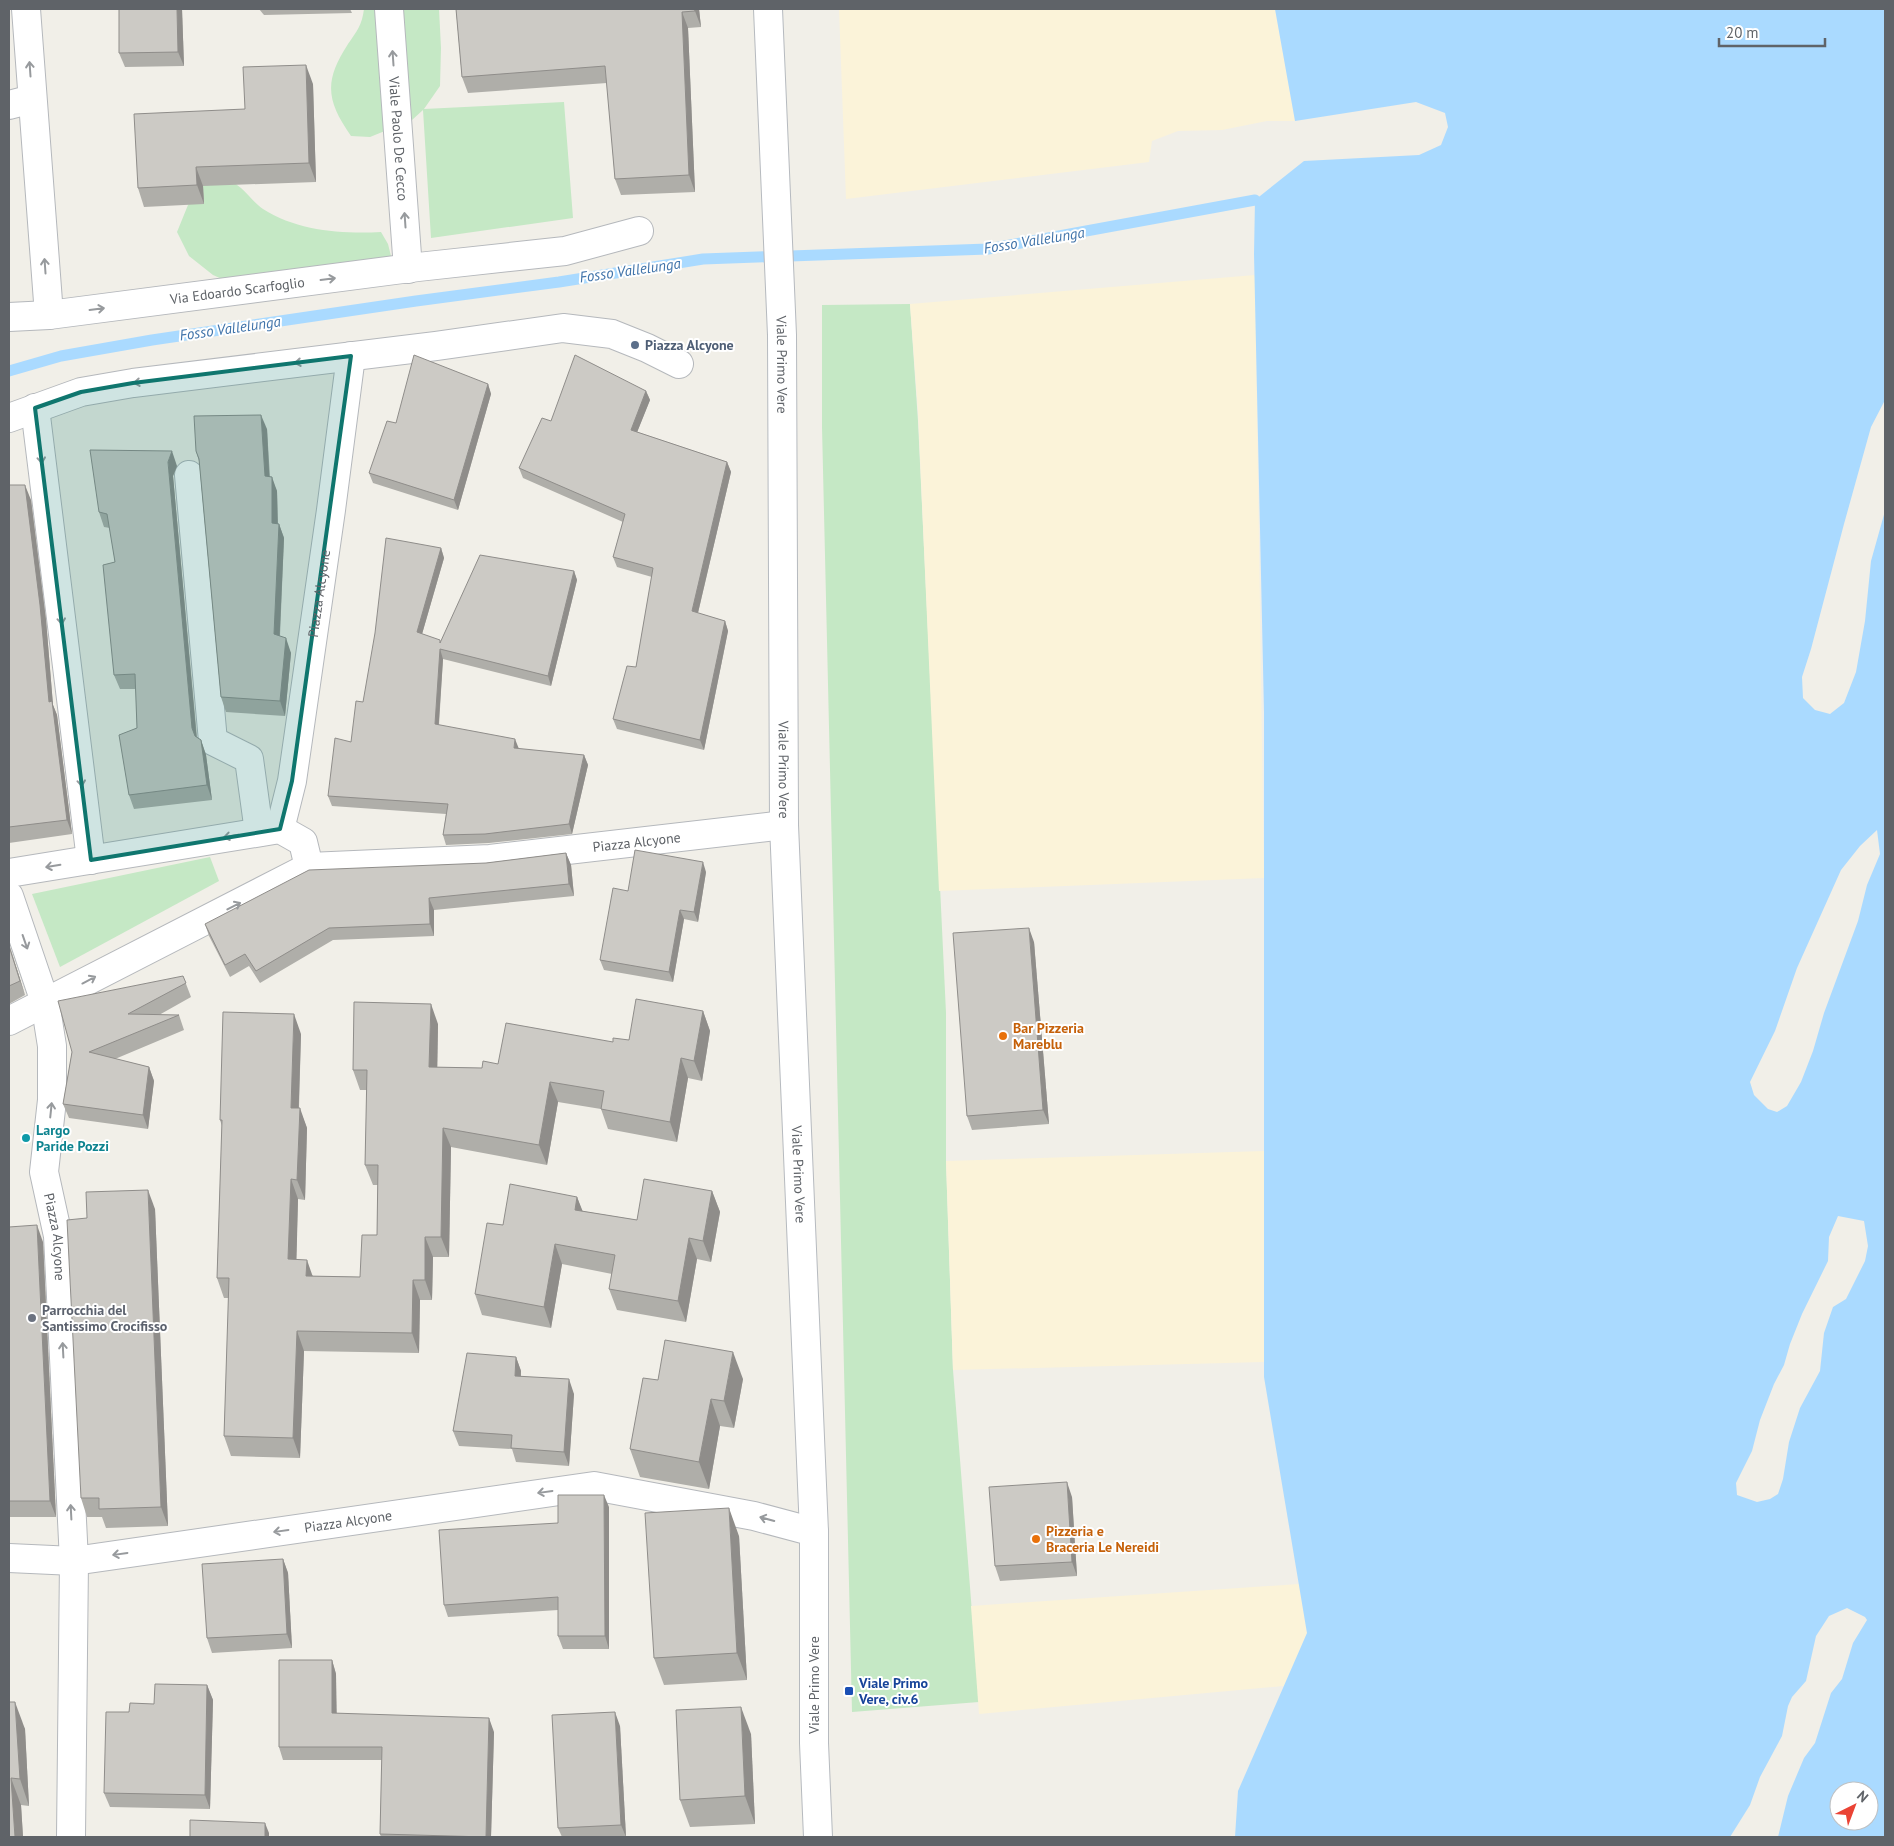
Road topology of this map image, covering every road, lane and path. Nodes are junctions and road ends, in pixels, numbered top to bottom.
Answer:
1 (26, 9) edge
2 (389, 9) edge
3 (768, 9) edge
4 (21, 102) edge
5 (639, 232) dead end
6 (408, 269) junction
7 (49, 315) junction
8 (9, 317) edge
9 (351, 356) junction
10 (679, 364) dead end
11 (35, 408) junction
12 (9, 418) edge
13 (189, 475) dead end
14 (784, 826) junction
15 (269, 830) junction
16 (92, 860) junction
17 (309, 867) junction
18 (9, 873) edge
19 (9, 896) edge
20 (46, 1002) junction
21 (9, 1021) edge
22 (814, 1532) junction
23 (9, 1558) edge
24 (74, 1561) junction
25 (70, 1837) edge
26 (818, 1837) edge

4 -> 1 street
6 -> 2 street, Viale Paolo De Cecco
3 - 14 street, Viale Primo Vere
7 -> 4 street
5 - 6 street, Via Edoardo Scarfoglio
7 -> 6 street, Via Edoardo Scarfoglio
7 - 8 street
9 - 10 street
9 -> 11 street
9 - 15 street, Piazza Alcyone
11 - 12 street
11 -> 16 street
13 - 15 street
14 - 17 street, Piazza Alcyone
14 - 22 street, Viale Primo Vere
15 -> 16 street
15 - 17 street
16 -> 18 street
20 -> 17 street, Piazza Alcyone
19 -> 20 street, Piazza Alcyone
20 - 21 street, Piazza Alcyone
24 -> 20 street, Piazza Alcyone
22 -> 24 street, Piazza Alcyone
22 - 26 street, Viale Primo Vere
23 - 24 street
24 - 25 street, Piazza Alcyone

